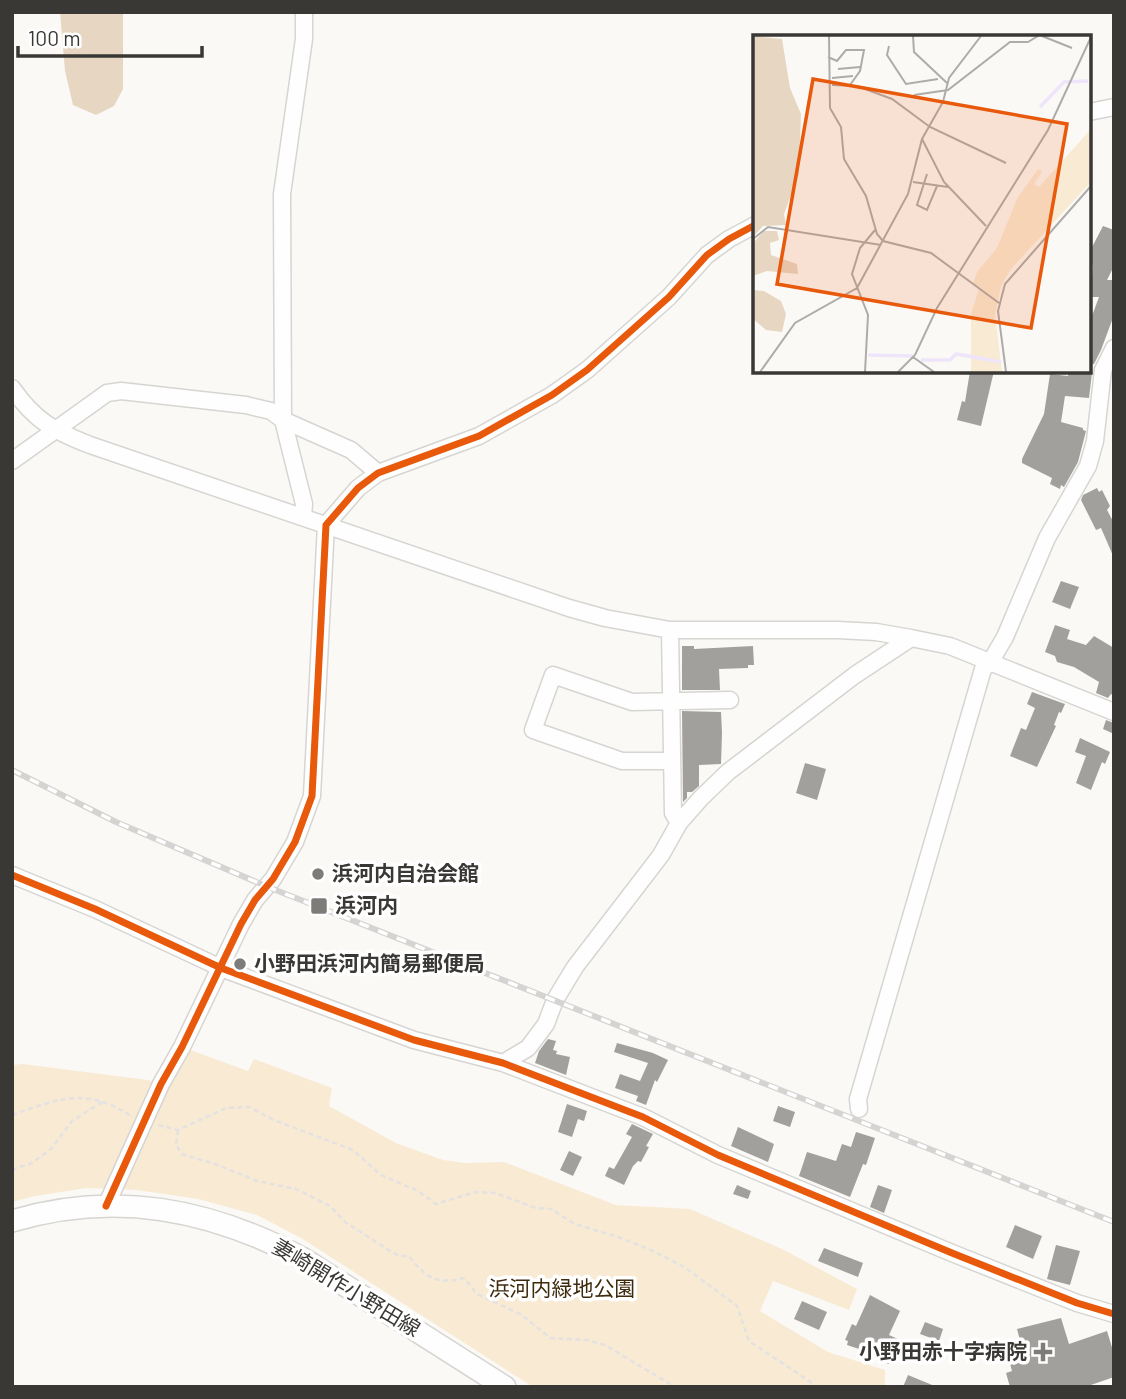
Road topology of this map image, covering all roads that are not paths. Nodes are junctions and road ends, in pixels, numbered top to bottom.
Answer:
1 (304, 12) edge
2 (1114, 107) edge
3 (1091, 112) edge
4 (753, 226) edge
5 (1114, 348) edge
6 (12, 388) edge
7 (284, 420) junction
8 (54, 431) junction
9 (12, 461) edge
10 (378, 473) junction
11 (303, 517) junction
12 (326, 525) junction
13 (670, 630) junction
14 (911, 638) junction
15 (991, 662) junction
16 (730, 700) dead end
17 (672, 701) junction
18 (1114, 712) edge
19 (672, 761) junction
20 (679, 823) junction
21 (12, 875) edge
22 (221, 968) junction
23 (503, 1063) junction
24 (859, 1109) dead end
25 (106, 1206) junction
26 (12, 1221) edge
27 (1114, 1314) edge
28 (505, 1387) edge

1 - 7 street
2 - 3 street
4 - 10 street
5 - 15 street
6 - 8 street
7 - 8 street
7 - 10 street
7 - 11 street
8 - 9 street
8 - 11 street
10 - 12 street
11 - 12 street
12 - 13 street
12 - 22 street
13 - 14 street
13 - 17 street
14 - 15 street
14 - 20 street
15 - 18 street
15 - 24 street
16 - 17 street
17 - 19 street
17 - 19 street
19 - 20 street
20 - 23 street
21 - 22 street
22 - 23 street
22 - 25 street
23 - 27 street
25 - 26 main road, 妻崎開作小野田線
25 - 28 main road, 妻崎開作小野田線

